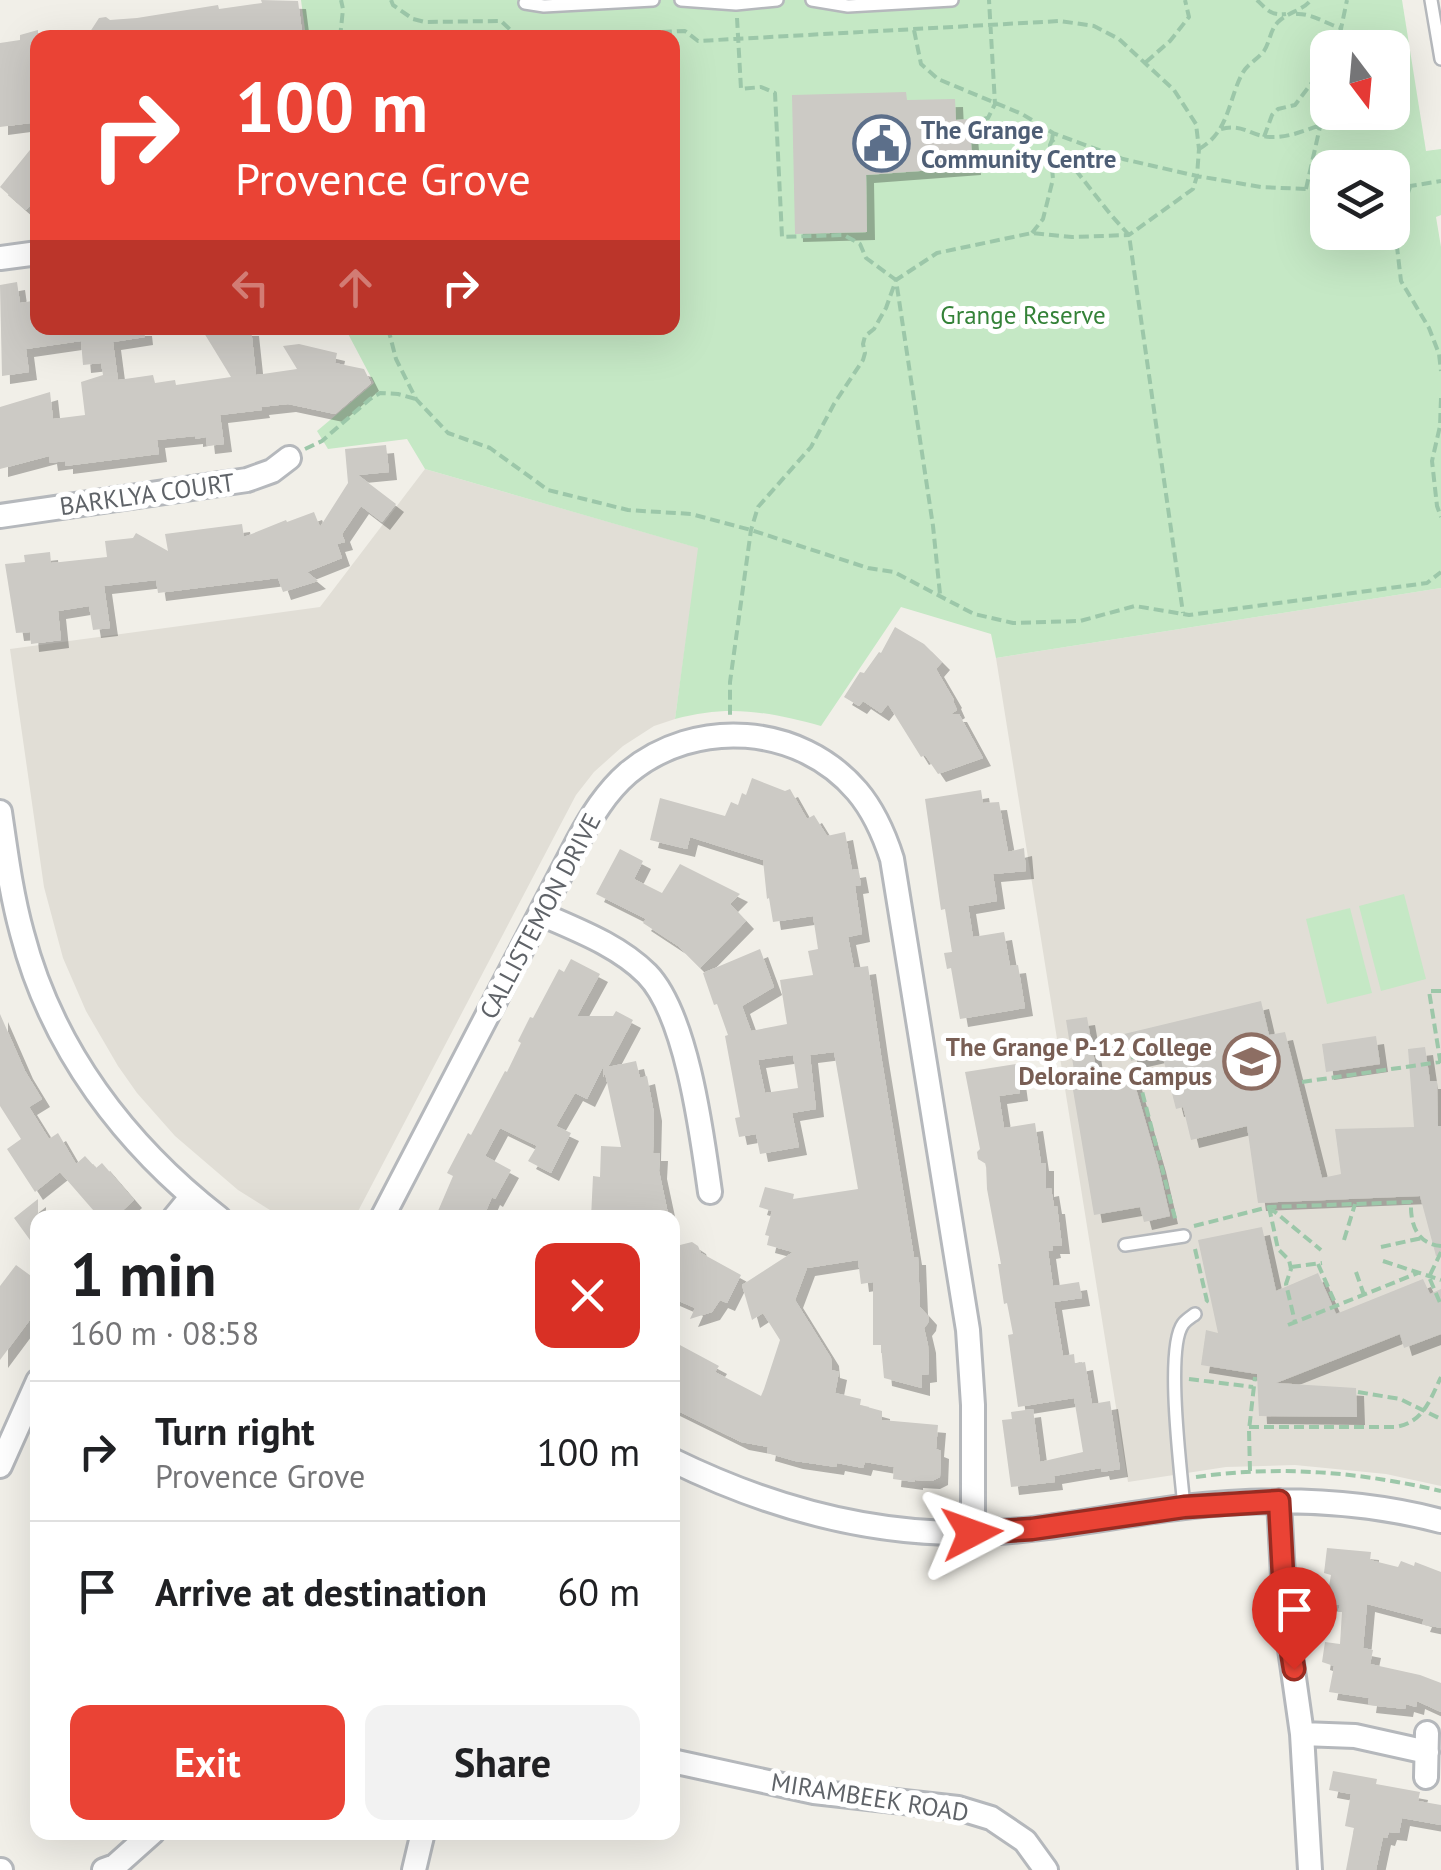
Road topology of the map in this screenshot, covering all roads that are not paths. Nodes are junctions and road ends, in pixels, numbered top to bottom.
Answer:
1 (653, 0) edge
2 (681, 0) edge
3 (777, 0) edge
4 (812, 0) edge
5 (952, 0) edge
6 (1431, 0) edge
7 (828, 1) edge
8 (526, 3) dead end
9 (1441, 59) edge
10 (30, 254) edge
11 (0, 258) edge
12 (289, 458) road end
13 (0, 516) edge
14 (0, 812) edge
15 (4, 866) edge
16 (540, 914) junction
17 (710, 1192) dead end
18 (192, 1196) junction
19 (181, 1210) edge
20 (210, 1210) edge
21 (386, 1210) edge
22 (1181, 1234) road end
23 (1125, 1245) dead end
24 (1196, 1314) road end
25 (30, 1398) edge
26 (680, 1464) edge
27 (0, 1466) edge
28 (1279, 1501) junction
29 (1184, 1507) junction
30 (1441, 1522) edge
31 (972, 1533) junction
32 (1302, 1734) junction
33 (680, 1762) edge
34 (1426, 1777) dead end
35 (144, 1840) edge
36 (422, 1840) edge
37 (104, 1870) edge
38 (414, 1870) edge
39 (1046, 1870) edge
40 (1310, 1870) edge

1 - 8 lane
2 - 3 lane
4 - 7 lane
5 - 7 lane
6 - 9 lane
10 - 11 street
12 - 13 street, BARKLYA COURT
14 - 15 street
15 - 18 street
16 - 17 street
16 - 21 street, CALLISTEMON DRIVE
16 - 31 street, CALLISTEMON DRIVE
18 - 19 street
18 - 20 street
22 - 23 lane
24 - 29 lane
25 - 27 street
26 - 31 street
28 - 29 street
28 - 30 street
28 - 32 street
29 - 31 street
32 - 34 street
32 - 40 street
33 - 39 street, MIRAMBEEK ROAD
35 - 37 street
36 - 38 street

